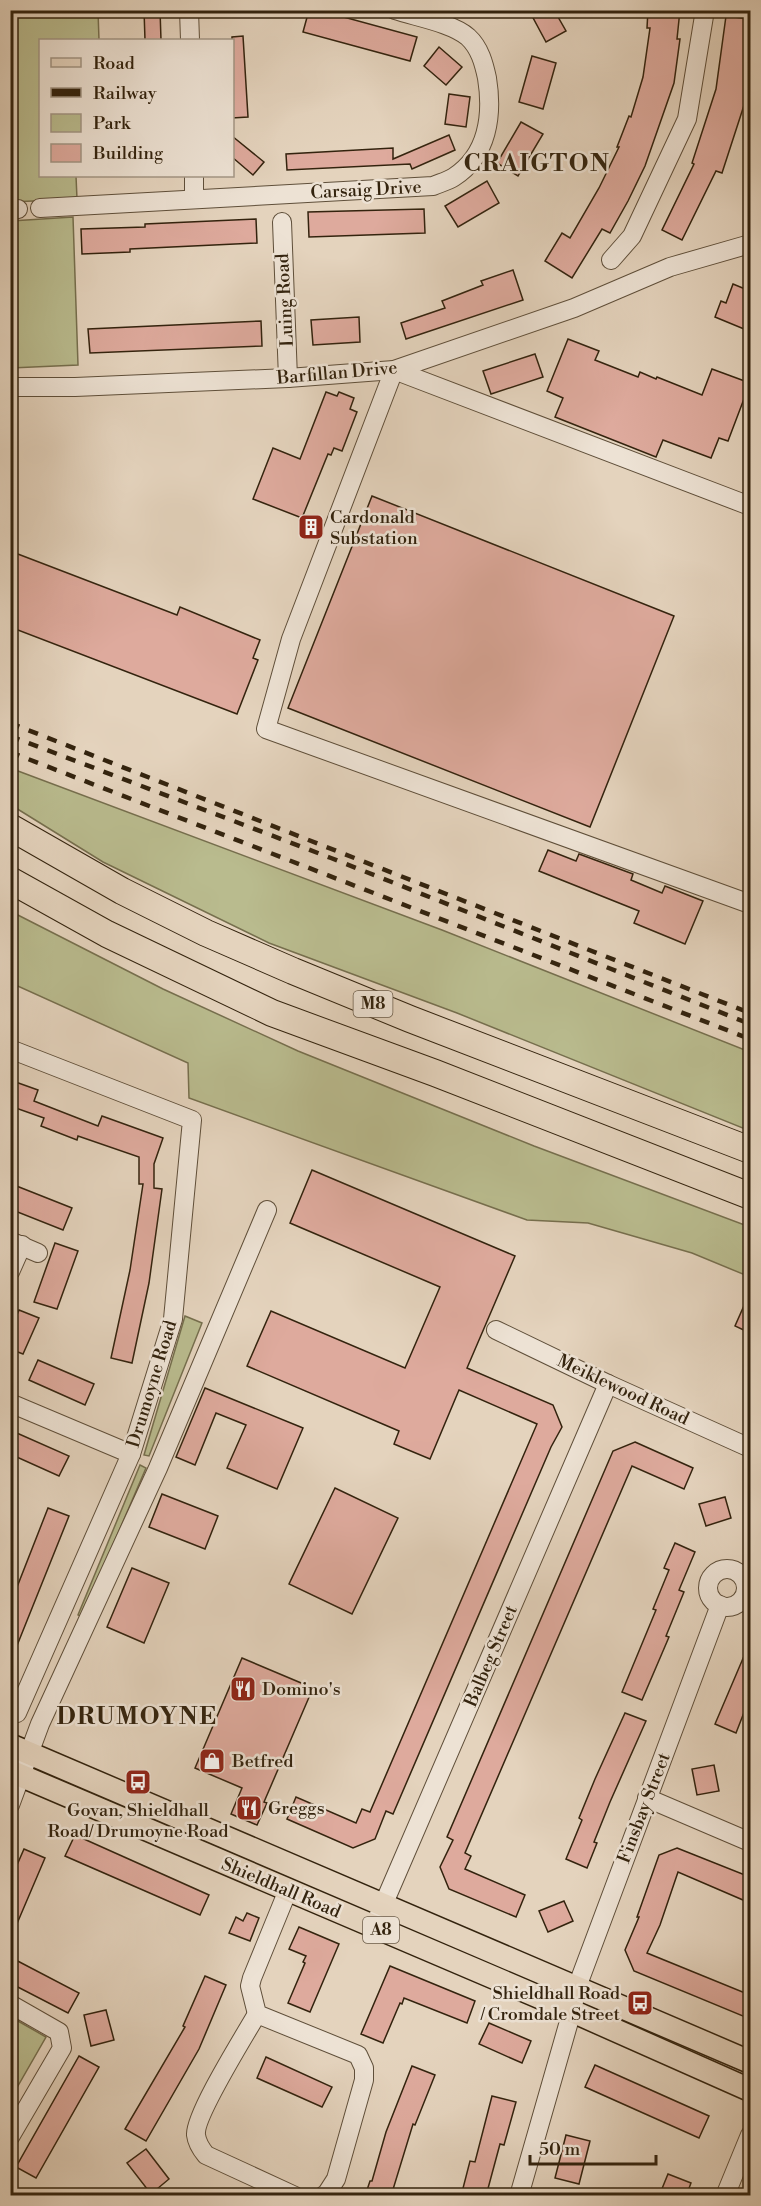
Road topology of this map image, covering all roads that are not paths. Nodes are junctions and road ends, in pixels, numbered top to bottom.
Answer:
1 (189, 10) edge
2 (395, 10) edge
3 (705, 10) edge
4 (190, 39) edge
5 (194, 177) edge
6 (194, 198) junction
7 (40, 208) dead end
8 (282, 222) dead end
9 (750, 244) edge
10 (611, 260) dead end
11 (394, 370) junction
12 (288, 378) junction
13 (10, 387) edge
14 (750, 506) edge
15 (10, 827) edge
16 (10, 880) edge
17 (750, 904) edge
18 (10, 1049) edge
19 (750, 1150) edge
20 (750, 1196) edge
21 (267, 1210) dead end
22 (23, 1246) edge
23 (10, 1272) edge
24 (496, 1330) dead end
25 (608, 1384) junction
26 (10, 1403) edge
27 (750, 1448) edge
28 (131, 1454) junction
29 (720, 1605) dead end
30 (14, 1711) edge
31 (40, 1724) junction
32 (20, 1749) edge
33 (16, 1774) edge
34 (647, 1798) junction
35 (10, 1805) edge
36 (750, 1842) edge
37 (288, 1890) junction
38 (384, 1904) junction
39 (374, 1928) junction
40 (577, 1987) junction
41 (10, 2004) edge
42 (572, 2011) junction
43 (256, 2014) junction
44 (750, 2062) edge
45 (750, 2090) edge
46 (750, 2135) edge
47 (10, 2137) edge
48 (729, 2194) edge
49 (295, 2196) edge
50 (323, 2196) edge
51 (519, 2196) edge

1 - 4 street
2 - 6 street, Carsaig Drive
3 - 10 street
5 - 6 street
6 - 7 street, Carsaig Drive
8 - 12 street, Luing Road
9 - 11 street, Barfillan Drive
11 - 12 street, Barfillan Drive
11 - 14 street
11 - 17 street
12 - 13 street, Barfillan Drive
15 - 19 highway, M8
16 - 20 highway, M8
18 - 28 street, Drumoyne Road
21 - 31 street, Drumoyne Road
22 - 23 street
24 - 25 street, Meiklewood Road
25 - 27 street, Meiklewood Road
25 - 38 street, Balbeg Street
26 - 28 street
28 - 30 street, Drumoyne Road
29 - 34 street, Finsbay Street
30 - 31 street
31 - 32 street, Drumoyne Road
32 - 33 street, Drumoyne Road
32 - 38 main road, Shieldhall Road / A8
33 - 35 street, Drumoyne Road
33 - 37 main road, Shieldhall Road / A8
34 - 36 street
34 - 40 street, Finsbay Street
37 - 39 main road, Shieldhall Road / A8
37 - 43 street
38 - 39 street, Balbeg Street
38 - 40 main road, Shieldhall Road / A8
39 - 42 main road, Shieldhall Road / A8
40 - 42 street, Finsbay Street
40 - 44 main road, Shieldhall Road / A8
41 - 47 street
42 - 45 main road, Shieldhall Road / A8
42 - 51 street, Finsbay Street
43 - 49 street
43 - 50 street
46 - 48 street

